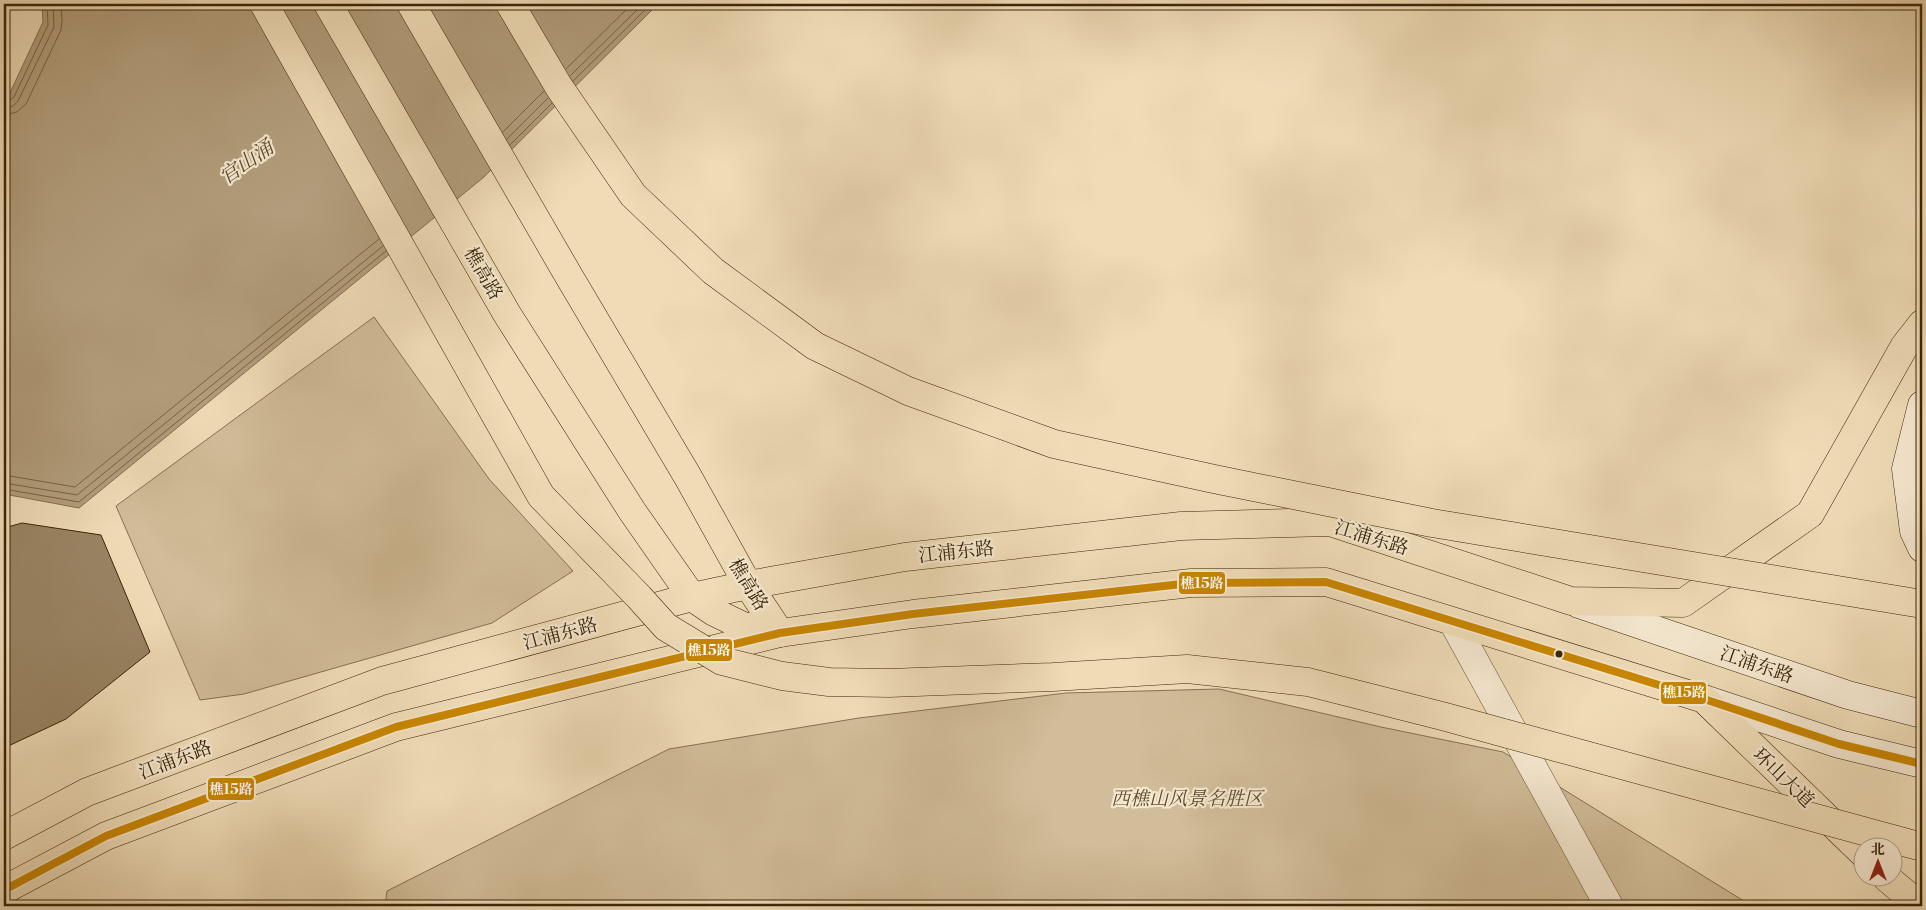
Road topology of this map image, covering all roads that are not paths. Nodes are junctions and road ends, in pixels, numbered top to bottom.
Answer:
1 (264, 4) edge
2 (328, 4) edge
3 (411, 4) edge
4 (510, 4) edge
5 (1922, 324) edge
6 (1922, 405) edge
7 (1922, 548) edge
8 (748, 585) junction
9 (692, 597) junction
10 (1571, 601) junction
11 (1922, 604) edge
12 (1453, 622) junction
13 (780, 633) junction
14 (1704, 699) junction
15 (1922, 714) edge
16 (1922, 764) edge
17 (4, 836) edge
18 (1854, 844) edge
19 (1922, 847) edge
20 (1899, 888) edge
21 (4, 890) edge
22 (1609, 906) edge
23 (1920, 906) edge

1 - 19 main road, bridge
2 - 9 main road, 樵高路
3 - 8 main road, 樵高路
4 - 11 main road, bridge
5 - 10 main road
6 - 7 main road
8 - 9 main road, 江浦东路
8 - 10 main road, 江浦东路
8 - 13 main road, 樵高路
9 - 13 main road, 樵高路
9 - 17 main road, 江浦东路
10 - 15 main road, 江浦东路
12 - 13 main road
12 - 14 main road
12 - 22 main road
13 - 21 main road
14 - 16 main road
14 - 18 main road, 环山大道
20 - 23 main road

